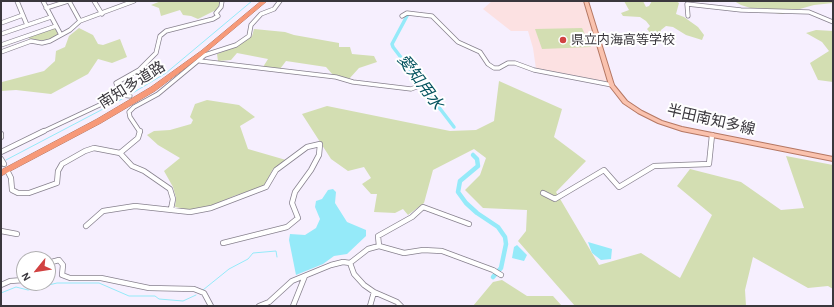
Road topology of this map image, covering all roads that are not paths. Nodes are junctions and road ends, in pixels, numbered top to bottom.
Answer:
1 (17, 1) edge
2 (43, 1) edge
3 (68, 1) edge
4 (94, 1) edge
5 (119, 1) edge
6 (134, 1) edge
7 (222, 1) edge
8 (259, 1) edge
9 (264, 1) edge
10 (280, 1) edge
11 (586, 1) edge
12 (122, 6) junction
13 (46, 8) junction
14 (102, 14) junction
15 (23, 15) junction
16 (402, 16) dead end
17 (688, 16) dead end
18 (51, 17) junction
19 (80, 21) junction
20 (833, 22) edge
21 (1, 23) edge
22 (27, 25) junction
23 (56, 26) junction
24 (1, 34) edge
25 (61, 35) junction
26 (1, 45) edge
27 (1, 52) edge
28 (200, 61) junction
29 (612, 85) junction
30 (419, 86) dead end
31 (121, 95) junction
32 (130, 96) dead end
33 (712, 135) junction
34 (1, 152) edge
35 (120, 153) junction
36 (833, 159) edge
37 (2, 163) edge
38 (8, 172) dead end
39 (1, 173) edge
40 (543, 193) dead end
41 (171, 209) junction
42 (469, 224) dead end
43 (86, 226) dead end
44 (1, 231) edge
45 (17, 234) dead end
46 (223, 243) dead end
47 (379, 246) junction
48 (56, 261) edge
49 (350, 263) junction
50 (501, 275) dead end
51 (305, 276) junction
52 (16, 281) edge
53 (1, 285) edge
54 (374, 292) junction
55 (211, 306) edge
56 (259, 306) edge
57 (293, 306) edge
58 (370, 306) edge
59 (401, 306) edge

1 - 15 street
2 - 13 street
3 - 13 street
3 - 19 street
4 - 14 street
5 - 12 street
6 - 12 street
7 - 31 street
8 - 37 highway, 南知多道路
9 - 39 highway, 南知多道路
10 - 28 street
11 - 29 main road, 半田南知多線
12 - 14 street
13 - 18 street
14 - 19 street
15 - 21 street
15 - 22 street
16 - 29 street
17 - 20 street
18 - 22 street
18 - 23 street
19 - 25 street
22 - 24 street
23 - 25 street
23 - 26 street
25 - 27 street
28 - 30 street
28 - 35 street
29 - 33 main road, 半田南知多線
31 - 32 street
31 - 34 street
33 - 36 main road, 半田南知多線
33 - 40 street
35 - 38 street
35 - 41 street
41 - 43 street
41 - 46 street
42 - 47 street
44 - 45 street
47 - 49 street
47 - 50 street
48 - 55 street
49 - 51 street
49 - 54 street
51 - 56 street
51 - 57 street
52 - 53 street
54 - 58 street
54 - 59 street

